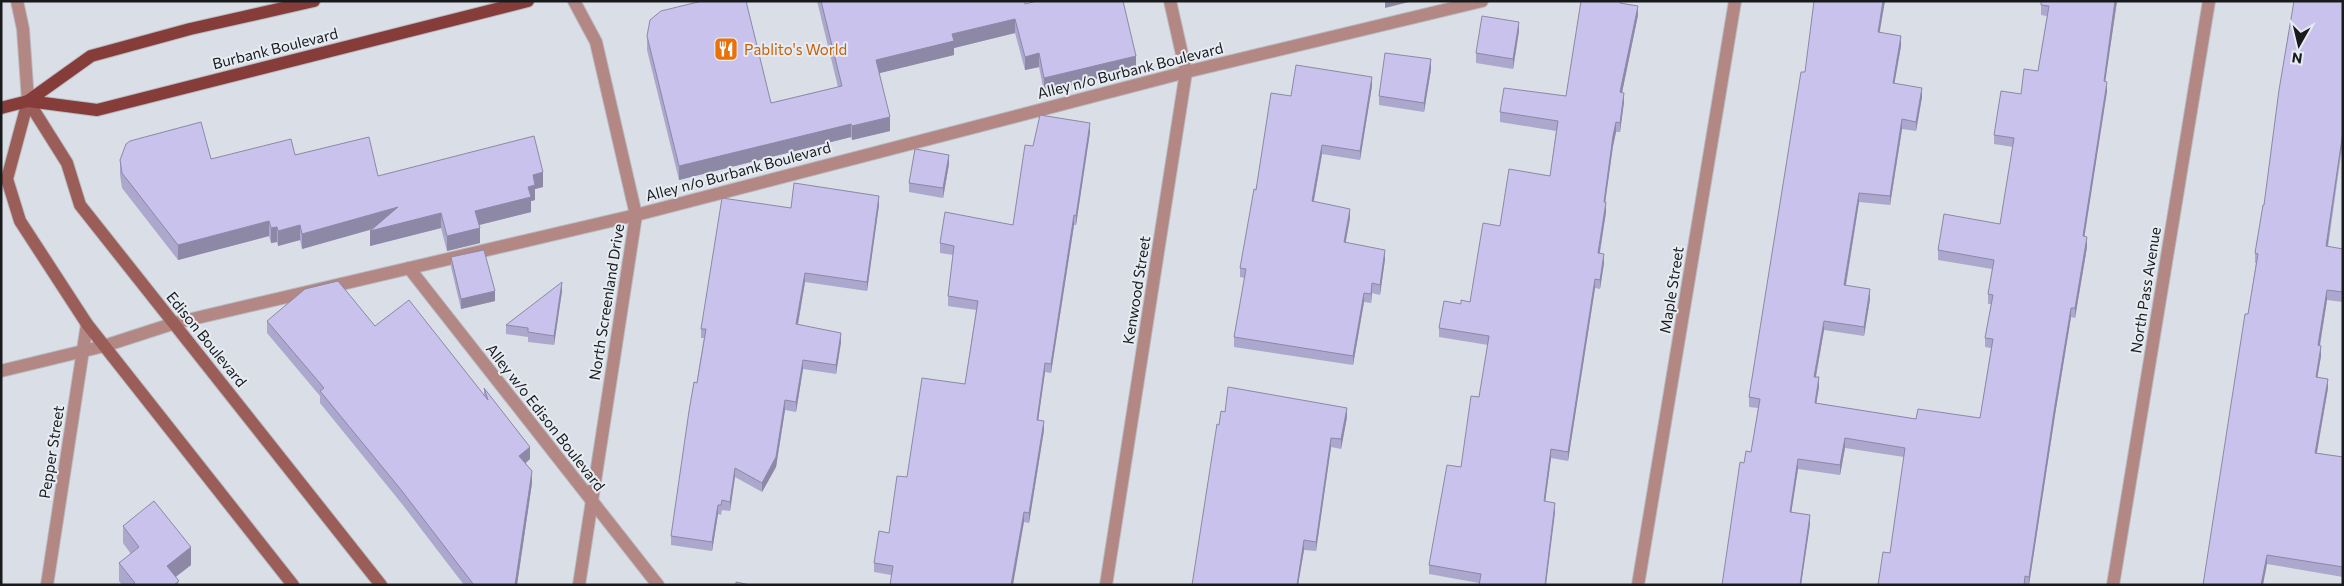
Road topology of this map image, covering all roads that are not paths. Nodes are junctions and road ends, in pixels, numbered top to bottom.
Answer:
1 (17, 1) edge
2 (314, 1) edge
3 (528, 1) edge
4 (574, 1) edge
5 (1170, 1) edge
6 (1482, 1) edge
7 (1735, 1) edge
8 (2209, 1) edge
9 (1186, 72) junction
10 (28, 101) junction
11 (1, 108) edge
12 (636, 214) junction
13 (409, 268) junction
14 (174, 323) junction
15 (87, 324) junction
16 (104, 346) junction
17 (82, 351) junction
18 (1, 372) edge
19 (592, 502) junction
20 (47, 585) edge
21 (293, 585) edge
22 (381, 585) edge
23 (579, 585) edge
24 (658, 585) edge
25 (1106, 585) edge
26 (1638, 585) edge
27 (2113, 585) edge

1 - 10 street, Edison Boulevard
2 - 10 main road, Burbank Boulevard
3 - 10 main road, Burbank Boulevard
4 - 12 street, North Screenland Drive
5 - 9 street, Kenwood Street
6 - 9 street, Alley n/o Burbank Boulevard
7 - 26 street, Maple Street
8 - 27 street, North Pass Avenue
9 - 12 street, Alley n/o Burbank Boulevard
9 - 25 street, Kenwood Street
10 - 11 main road, Burbank Boulevard
10 - 14 main road, Edison Boulevard
10 - 15 main road, Edison Boulevard
12 - 13 street, Alley n/o Burbank Boulevard
12 - 19 street, North Screenland Drive
13 - 14 street, Alley n/o Burbank Boulevard
13 - 19 street, Alley w/o Edison Boulevard
14 - 16 street, Alley n/o Burbank Boulevard
14 - 22 main road, Edison Boulevard
15 - 16 main road, Edison Boulevard
15 - 17 street, Pepper Street
16 - 17 street, Alley n/o Burbank Boulevard
16 - 21 main road, Edison Boulevard
17 - 18 street, Alley n/o Burbank Boulevard
17 - 20 street, Pepper Street
19 - 23 street, North Screenland Drive
19 - 24 street, Alley w/o Edison Boulevard

